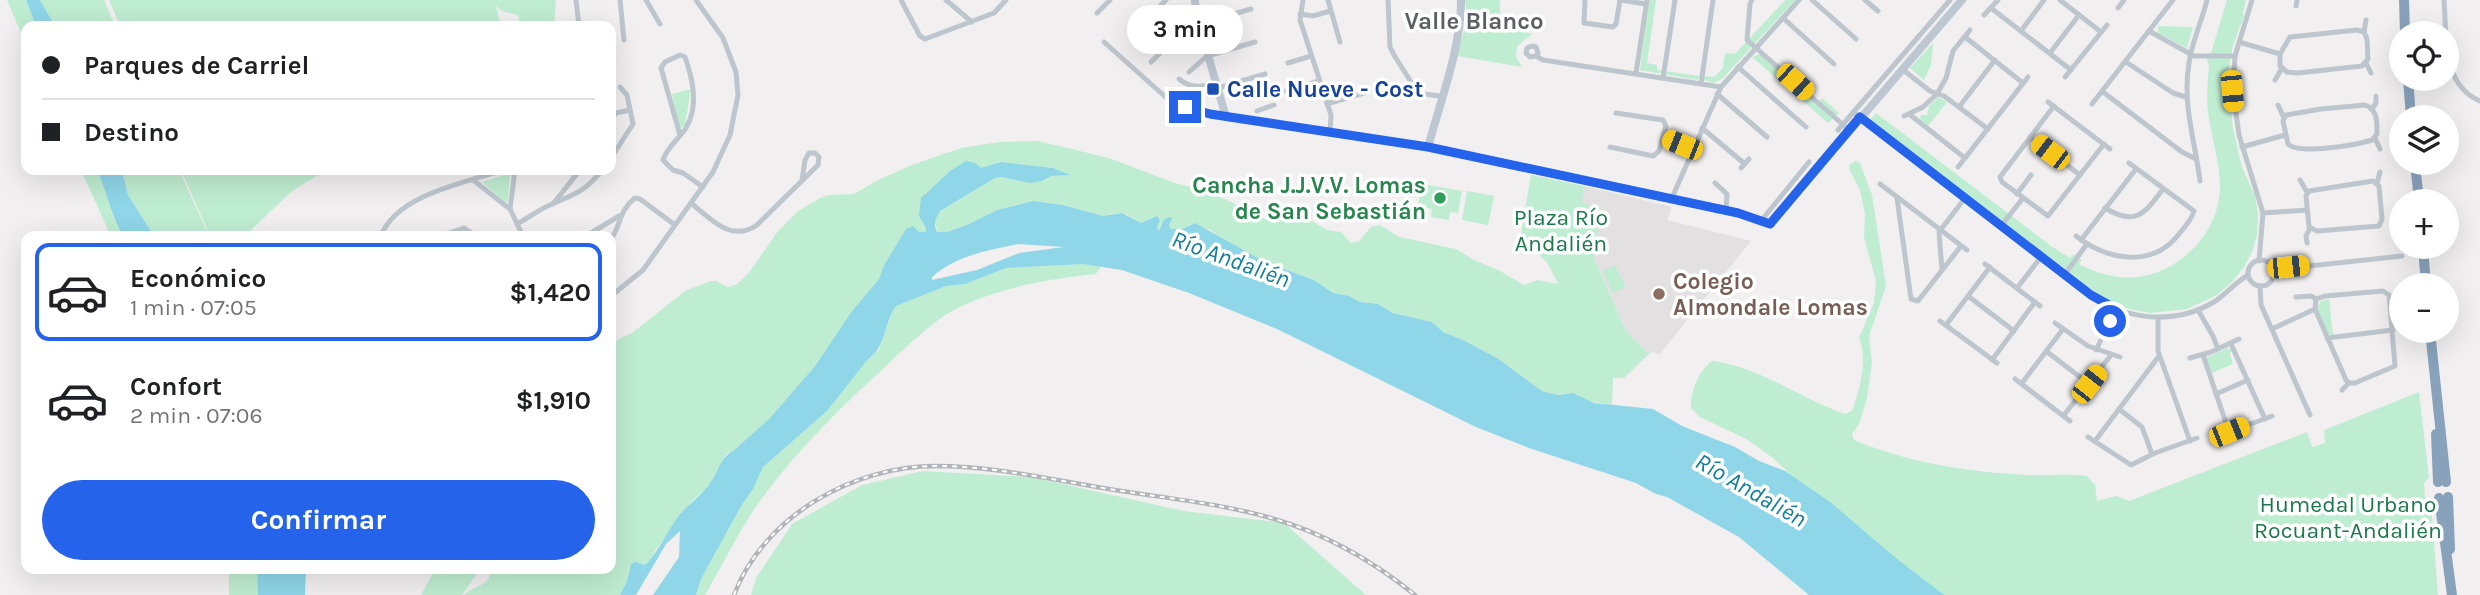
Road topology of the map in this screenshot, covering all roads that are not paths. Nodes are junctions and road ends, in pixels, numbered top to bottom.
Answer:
1 (576, 0) edge
2 (620, 0) edge
3 (646, 0) edge
4 (696, 0) edge
5 (901, 0) edge
6 (946, 0) edge
7 (1110, 0) edge
8 (1166, 0) edge
9 (1195, 0) edge
10 (1303, 0) edge
11 (1328, 0) edge
12 (1388, 0) edge
13 (1461, 0) edge
14 (1585, 0) edge
15 (1620, 0) edge
16 (1675, 0) edge
17 (1713, 0) edge
18 (1752, 0) edge
19 (1799, 0) edge
20 (1812, 0) edge
21 (1865, 0) edge
22 (1950, 0) edge
23 (1962, 0) edge
24 (1998, 0) edge
25 (2045, 0) edge
26 (2060, 0) edge
27 (2173, 0) edge
28 (2207, 0) edge
29 (2252, 0) edge
30 (2404, 0) edge
31 (2444, 0) edge
32 (1004, 1) edge
33 (1646, 2) edge
34 (1991, 8) junction
35 (1251, 9) dead end
36 (1330, 11) junction
37 (1878, 11) dead end
38 (1097, 13) dead end
39 (1300, 14) junction
40 (1984, 15) dead end
41 (2079, 15) junction
42 (1783, 18) junction
43 (2366, 20) dead end
44 (578, 21) edge
45 (1198, 21) junction
46 (2405, 21) edge
47 (972, 22) junction
48 (660, 24) dead end
49 (2106, 25) dead end
50 (1970, 30) dead end
51 (2021, 31) junction
52 (2149, 31) junction
53 (2101, 32) junction
54 (2364, 32) junction
55 (1132, 34) dead end
56 (1965, 37) junction
57 (1856, 39) dead end
58 (624, 40) dead end
59 (1104, 41) dead end
60 (2239, 41) junction
61 (1255, 42) dead end
62 (1340, 42) dead end
63 (1756, 47) junction
64 (2050, 53) junction
65 (2190, 54) junction
66 (2280, 54) junction
67 (1208, 56) junction
68 (1311, 56) junction
69 (1536, 56) dead end
70 (2235, 56) junction
71 (1995, 60) junction
72 (1152, 62) dead end
73 (2126, 62) junction
74 (1288, 63) dead end
75 (2366, 63) junction
76 (1834, 64) dead end
77 (1738, 66) junction
78 (1901, 68) junction
79 (2282, 68) junction
80 (2071, 70) junction
81 (1189, 72) dead end
82 (1636, 73) junction
83 (2371, 73) dead end
84 (1265, 74) dead end
85 (2028, 76) dead end
86 (2065, 77) dead end
87 (1663, 78) junction
88 (1179, 79) dead end
89 (2275, 80) dead end
90 (1320, 81) junction
91 (2023, 83) junction
92 (1701, 84) junction
93 (1217, 85) junction
94 (620, 87) dead end
95 (1721, 87) junction
96 (1286, 91) dead end
97 (1367, 92) dead end
98 (2103, 92) junction
99 (1717, 94) junction
100 (1937, 94) junction
101 (1441, 96) junction
102 (2376, 96) dead end
103 (2186, 97) junction
104 (1221, 99) junction
105 (2480, 101) edge
106 (1327, 104) junction
107 (2092, 104) dead end
108 (2278, 106) dead end
109 (1959, 107) junction
110 (2372, 109) junction
111 (630, 110) junction
112 (1257, 111) dead end
113 (616, 113) edge
114 (1616, 113) dead end
115 (1210, 114) junction
116 (1857, 115) junction
117 (1226, 117) junction
118 (2284, 118) junction
119 (1274, 124) junction
120 (1806, 127) dead end
121 (1702, 128) junction
122 (1843, 128) junction
123 (1988, 129) junction
124 (1329, 133) junction
125 (680, 135) junction
126 (2285, 135) junction
127 (1664, 137) junction
128 (1767, 137) dead end
129 (2030, 137) junction
130 (2375, 138) junction
131 (2104, 144) junction
132 (1428, 147) junction
133 (1610, 147) dead end
134 (2242, 147) junction
135 (1692, 149) junction
136 (2110, 149) dead end
137 (2380, 149) dead end
138 (616, 151) edge
139 (1965, 158) junction
140 (2196, 159) junction
141 (1809, 162) dead end
142 (2129, 163) dead end
143 (1745, 164) dead end
144 (1958, 167) dead end
145 (2136, 169) junction
146 (2381, 172) dead end
147 (488, 175) edge
148 (514, 175) edge
149 (576, 175) edge
150 (597, 175) edge
151 (2031, 175) dead end
152 (2080, 175) junction
153 (472, 180) junction
154 (802, 180) junction
155 (2300, 180) dead end
156 (2200, 181) dead end
157 (1716, 183) dead end
158 (2377, 183) junction
159 (1880, 184) dead end
160 (703, 187) junction
161 (2163, 189) junction
162 (2307, 192) junction
163 (2020, 196) junction
164 (1897, 198) junction
165 (1965, 198) junction
166 (1671, 200) junction
167 (691, 203) junction
168 (553, 204) junction
169 (2105, 208) junction
170 (510, 209) junction
171 (2307, 210) junction
172 (1726, 211) junction
173 (2263, 213) junction
174 (619, 216) junction
175 (1760, 220) junction
176 (517, 225) junction
177 (675, 225) junction
178 (2001, 226) junction
179 (2310, 228) junction
180 (1940, 230) junction
181 (384, 231) edge
182 (520, 231) edge
183 (594, 231) edge
184 (616, 231) edge
185 (2307, 243) dead end
186 (2087, 244) junction
187 (2041, 257) junction
188 (2389, 257) edge
189 (2259, 261) junction
190 (1942, 270) junction
191 (2273, 270) junction
192 (2065, 274) junction
193 (2248, 275) junction
194 (2260, 286) junction
195 (2017, 288) junction
196 (616, 292) edge
197 (1968, 296) junction
198 (2389, 296) edge
199 (2296, 297) dead end
200 (2316, 299) junction
201 (2116, 309) junction
202 (2315, 309) junction
203 (2198, 310) junction
204 (2158, 318) junction
205 (2055, 323) dead end
206 (2063, 329) junction
207 (2272, 330) junction
208 (2389, 330) edge
209 (2014, 331) junction
210 (2327, 338) junction
211 (2239, 339) dead end
212 (2394, 343) edge
213 (2431, 343) edge
214 (2231, 344) junction
215 (2218, 349) junction
216 (2096, 350) junction
217 (2046, 351) junction
218 (2111, 355) junction
219 (2203, 355) junction
220 (2159, 356) junction
221 (2120, 357) dead end
222 (2190, 358) dead end
223 (2015, 379) dead end
224 (2248, 380) junction
225 (2021, 383) junction
226 (2349, 383) junction
227 (2089, 384) junction
228 (2342, 390) dead end
229 (2216, 394) junction
230 (2119, 409) junction
231 (2064, 415) junction
232 (2310, 415) dead end
233 (2272, 416) dead end
234 (2264, 419) junction
235 (2070, 421) dead end
236 (2229, 432) junction
237 (2221, 435) dead end
238 (2088, 437) dead end
239 (2197, 438) dead end
240 (2095, 440) junction
241 (2190, 441) junction
242 (2152, 454) junction
243 (2442, 482) dead end
244 (2444, 497) dead end
245 (2452, 595) edge

1 - 44 street
2 - 58 street
3 - 48 street
4 - 160 street
5 - 47 street
6 - 47 street
7 - 38 street
8 - 55 street
9 - 45 street
10 - 39 street
11 - 36 street
12 - 101 street
13 - 101 street
14 - 15 street
15 - 33 street
16 - 87 street
17 - 92 street
18 - 63 street
19 - 42 street
20 - 57 street
21 - 37 street
22 - 116 street
23 - 78 street
24 - 34 street
25 - 51 street
26 - 41 street
27 - 52 street
28 - 65 street
29 - 60 street
30 - 46 highway
31 - 105 street
32 - 47 street
33 - 82 street
34 - 40 street
34 - 51 street
35 - 45 street
36 - 39 street
36 - 62 street
39 - 68 street
41 - 53 street
41 - 64 street
42 - 63 street
42 - 76 street
43 - 54 street
45 - 67 street
45 - 72 street
49 - 53 street
50 - 56 street
51 - 64 street
52 - 65 street
52 - 73 street
53 - 80 street
54 - 66 street
54 - 75 street
56 - 71 street
56 - 100 street
59 - 115 street
60 - 66 street
60 - 70 street
61 - 67 street
63 - 77 street
63 - 122 street
64 - 80 street
65 - 70 street
65 - 103 street
66 - 79 street
67 - 81 street
67 - 93 street
68 - 74 street
68 - 90 street
69 - 82 street
70 - 134 street
71 - 91 street
71 - 109 street
73 - 98 street
73 - 103 street
75 - 79 street
75 - 83 street
77 - 95 street
77 - 120 street
78 - 100 street
78 - 116 street
79 - 89 street
80 - 86 street
82 - 87 street
84 - 93 street
85 - 91 street
87 - 92 street
88 - 93 street
90 - 96 street
90 - 106 street
91 - 123 street
92 - 95 street
93 - 104 street
94 - 111 street
95 - 99 street
97 - 106 street
98 - 107 street
98 - 140 street
99 - 121 street
99 - 128 street
100 - 109 street
100 - 139 street
101 - 132 street
102 - 110 street
103 - 140 street
104 - 115 street
104 - 117 street
106 - 124 street
108 - 118 street
109 - 123 street
110 - 118 street
110 - 130 street
111 - 113 street
111 - 138 street
112 - 119 street
114 - 127 street
115 - 117 street
116 - 122 street
116 - 165 street
117 - 119 street
118 - 126 street
119 - 124 street
121 - 135 street
121 - 143 street
122 - 175 street
123 - 139 street
124 - 132 street
125 - 125 street
125 - 160 street
126 - 130 street
126 - 134 street
127 - 133 street
127 - 135 street
129 - 131 street
129 - 152 street
129 - 163 street
130 - 137 street
131 - 136 street
131 - 152 street
132 - 166 street
134 - 173 street
135 - 166 street
139 - 144 street
140 - 156 street
141 - 175 street
142 - 145 street
145 - 161 street
145 - 169 street
146 - 158 street
147 - 153 street
148 - 170 street
149 - 168 street
150 - 168 street
151 - 163 street
152 - 163 street
153 - 170 street
153 - 181 street
154 - 154 street
154 - 167 street
155 - 162 street
157 - 172 street
158 - 162 street
158 - 179 street
159 - 164 street
160 - 167 street
161 - 169 street
161 - 186 street
162 - 171 street
163 - 178 street
164 - 180 street
164 - 190 street
165 - 178 street
165 - 180 street
166 - 172 street
167 - 177 street
168 - 176 street
169 - 186 street
170 - 176 street
171 - 173 street
171 - 179 street
172 - 175 street
173 - 189 street
174 - 177 street
174 - 183 street
174 - 184 street
176 - 182 street
177 - 196 street
178 - 187 street
179 - 185 street
180 - 190 street
180 - 190 street
186 - 192 street
187 - 192 street
187 - 195 street
188 - 191 street
189 - 191 street
189 - 193 street
191 - 194 street
192 - 201 street
193 - 194 street
193 - 203 street
194 - 207 street
195 - 197 street
195 - 209 street
197 - 209 street
197 - 209 street
198 - 200 street
199 - 200 street
200 - 202 street
201 - 204 street
201 - 216 street
202 - 207 street
202 - 210 street
203 - 204 street
203 - 215 street
204 - 220 street
205 - 206 street
206 - 216 street
206 - 217 street
207 - 232 street
208 - 210 street
210 - 226 street
211 - 214 street
212 - 226 street
213 - 243 highway
214 - 215 street
214 - 224 street
215 - 219 street
216 - 218 street
217 - 225 street
217 - 227 street
218 - 221 street
218 - 227 street
219 - 222 street
219 - 229 street
220 - 230 street
220 - 241 street
223 - 225 street
224 - 229 street
224 - 234 street
225 - 231 street
226 - 228 street
227 - 231 street
229 - 236 street
230 - 240 street
230 - 242 street
231 - 235 street
233 - 234 street
234 - 236 street
236 - 237 street
238 - 240 street
239 - 241 street
240 - 242 street
241 - 242 street
244 - 245 highway

